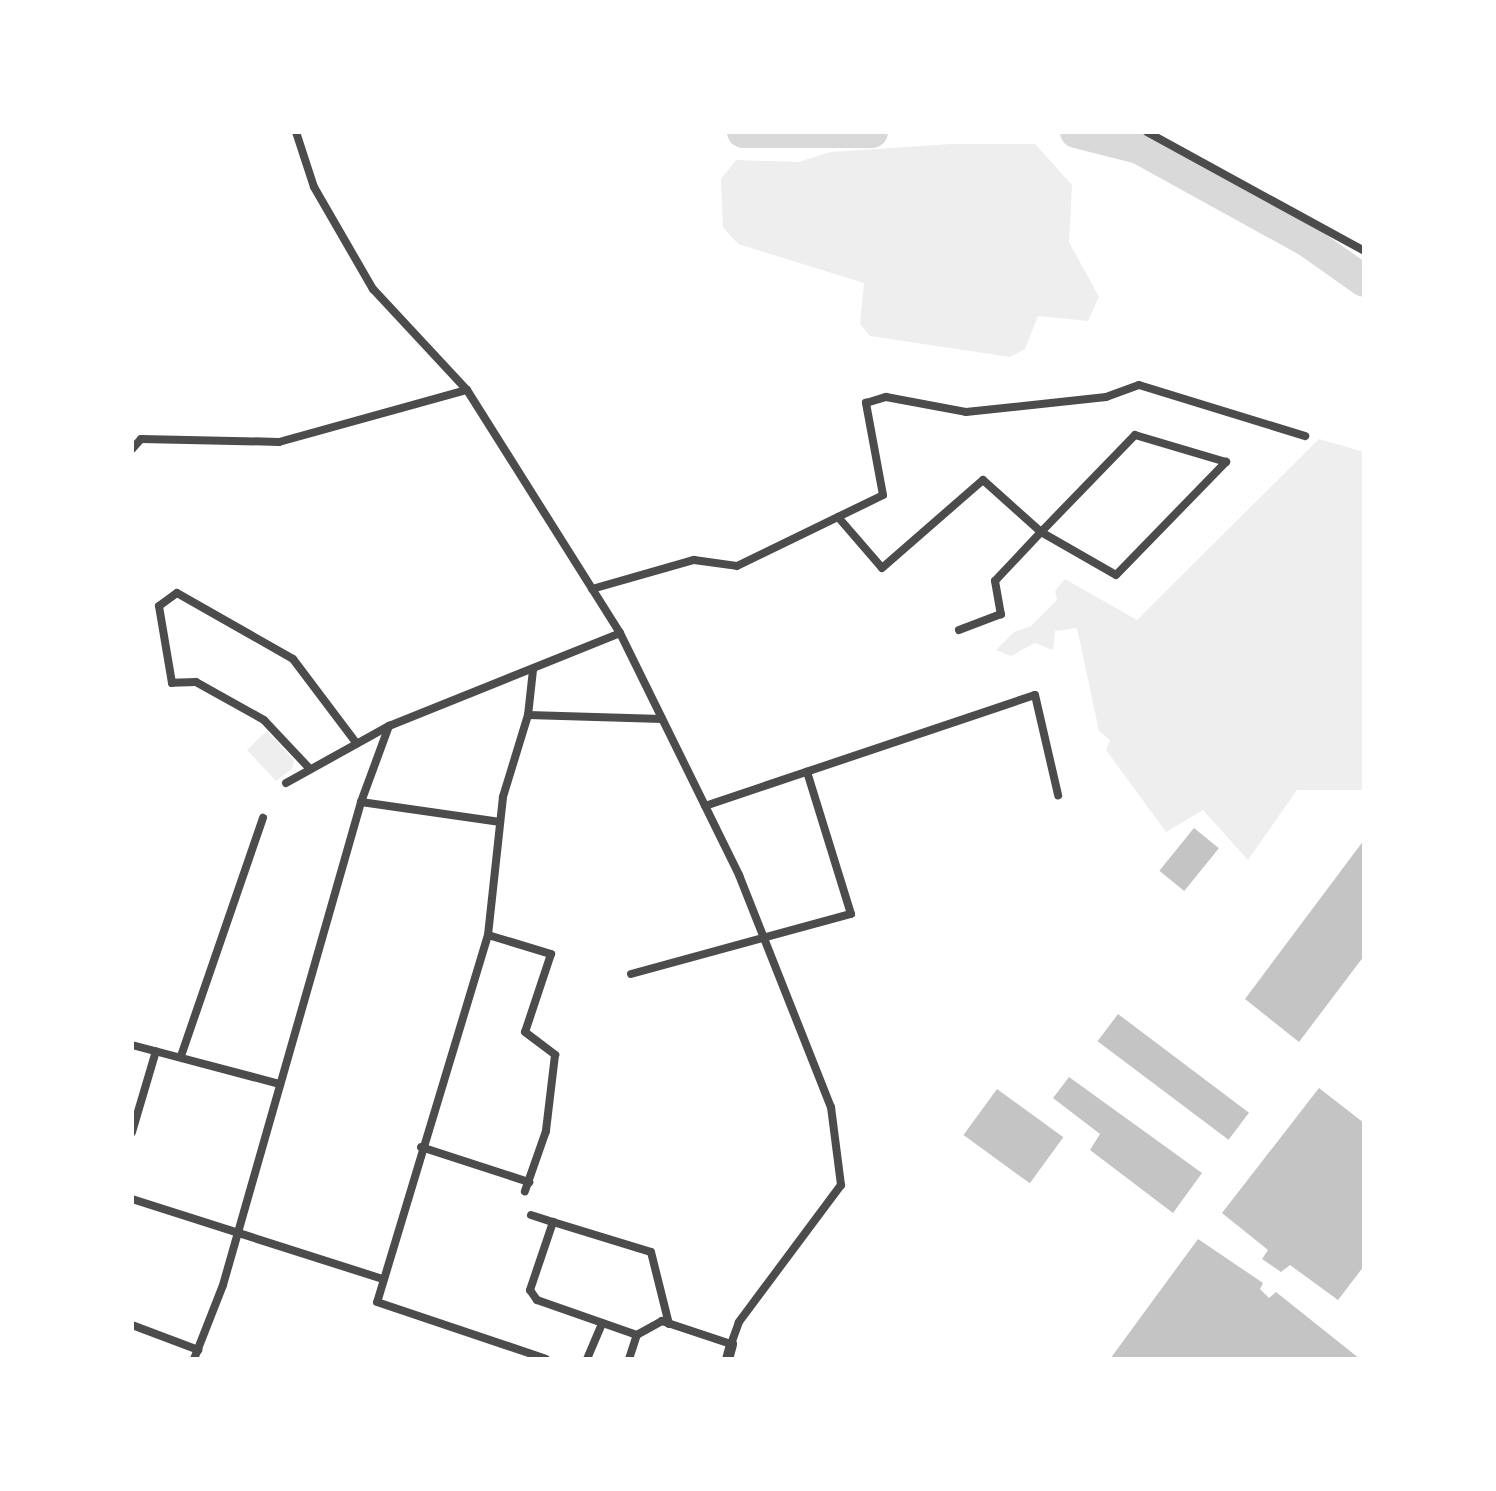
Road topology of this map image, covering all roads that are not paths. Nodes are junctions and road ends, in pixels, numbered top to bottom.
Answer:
1 (296, 132) edge
2 (1147, 132) edge
3 (1364, 251) edge
4 (467, 390) junction
5 (1305, 436) dead end
6 (132, 449) edge
7 (838, 517) junction
8 (1041, 532) junction
9 (592, 589) junction
10 (959, 630) dead end
11 (620, 633) junction
12 (533, 670) junction
13 (528, 715) junction
14 (662, 719) junction
15 (389, 726) junction
16 (357, 744) junction
17 (310, 769) junction
18 (807, 772) junction
19 (286, 783) dead end
20 (1058, 795) dead end
21 (361, 802) junction
22 (705, 806) junction
23 (263, 818) dead end
24 (499, 822) junction
25 (488, 935) junction
26 (765, 936) junction
27 (631, 974) dead end
28 (132, 1045) edge
29 (156, 1051) junction
30 (181, 1056) junction
31 (280, 1084) junction
32 (132, 1132) edge
33 (421, 1147) junction
34 (132, 1199) edge
35 (531, 1215) dead end
36 (553, 1222) junction
37 (238, 1233) junction
38 (383, 1279) junction
39 (602, 1323) junction
40 (669, 1324) junction
41 (132, 1325) edge
42 (637, 1335) junction
43 (731, 1344) junction
44 (196, 1354) edge
45 (546, 1359) edge
46 (587, 1359) edge
47 (629, 1359) edge
48 (727, 1359) edge

1 - 4 street
2 - 3 street
4 - 6 street
4 - 9 street
5 - 7 street
7 - 8 street
7 - 9 street
8 - 8 street
8 - 10 street
9 - 11 street
11 - 12 street
11 - 14 street
12 - 13 street
12 - 15 street
13 - 14 street
13 - 24 street
14 - 22 street
15 - 16 street
15 - 21 street
16 - 17 street
16 - 17 street
17 - 19 street
18 - 20 street
18 - 22 street
18 - 26 street
21 - 24 street
21 - 31 street
22 - 26 street
23 - 30 street
24 - 25 street
25 - 33 street
25 - 33 street
26 - 27 street
26 - 43 street
28 - 29 street
29 - 30 street
29 - 32 street
30 - 31 street
31 - 37 street
33 - 38 street
34 - 37 street
35 - 36 street
36 - 39 street
36 - 40 street
37 - 38 street
37 - 44 street
38 - 45 street
39 - 42 street
39 - 46 street
40 - 42 street
40 - 43 street
41 - 44 street
42 - 47 street
43 - 48 street

